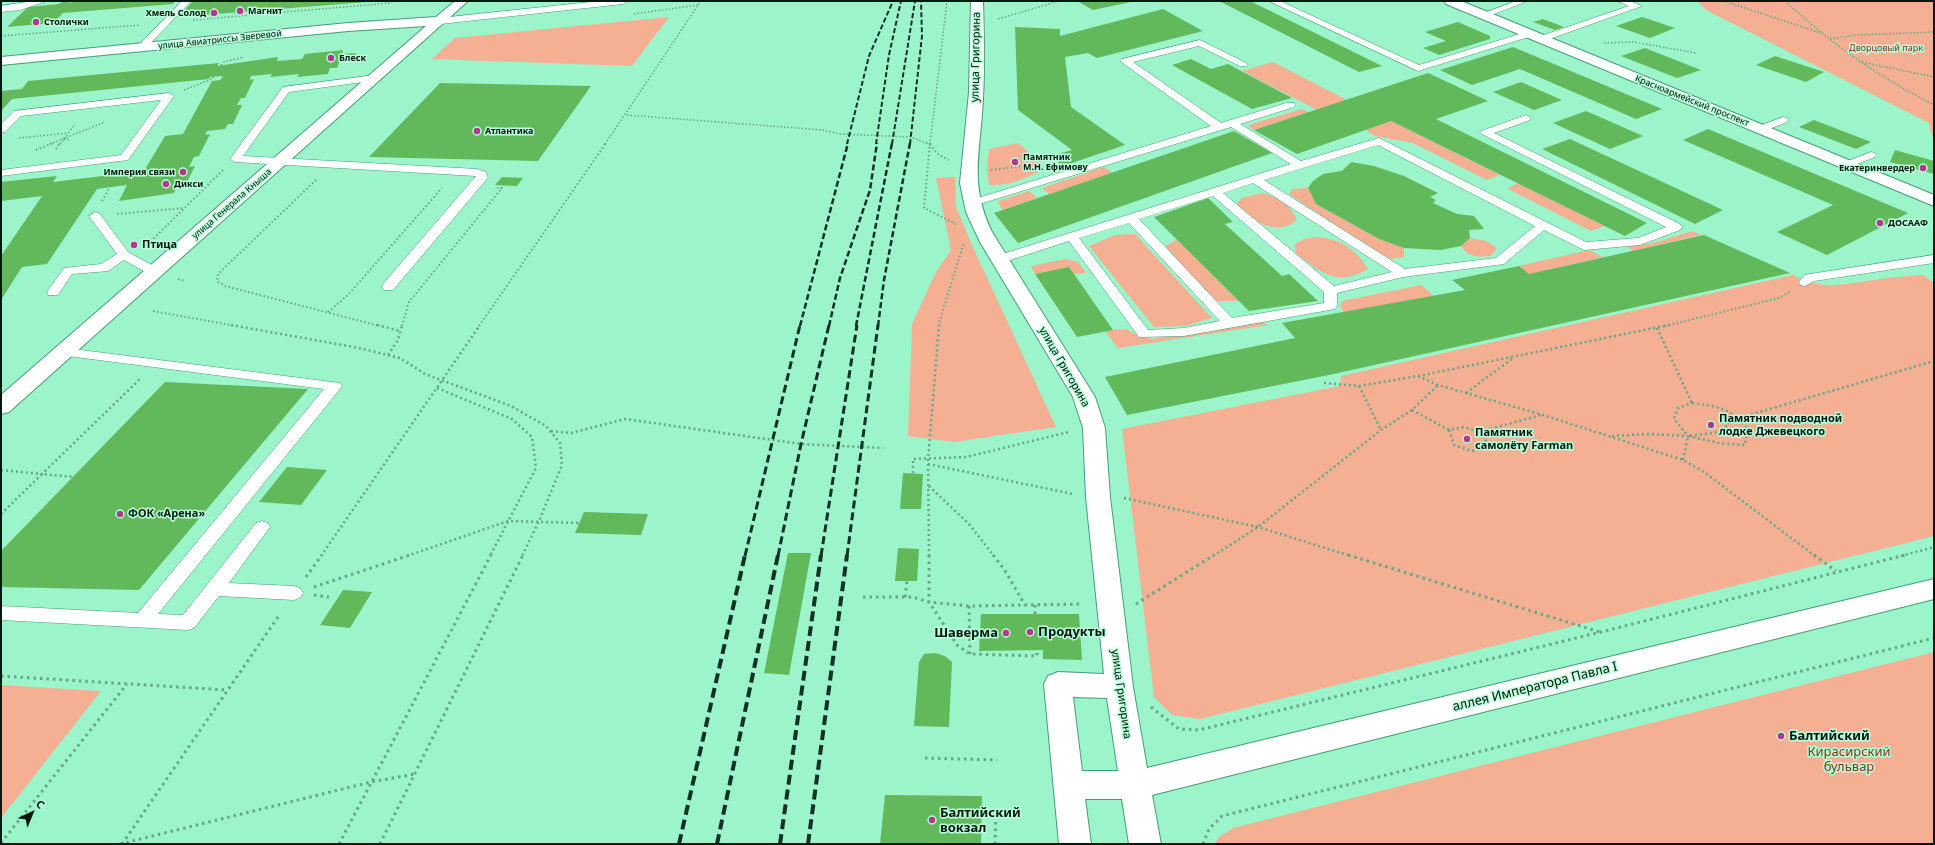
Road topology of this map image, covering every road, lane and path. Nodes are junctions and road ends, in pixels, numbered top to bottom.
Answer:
1 (43, 1) edge
2 (187, 1) edge
3 (392, 1) edge
4 (462, 1) edge
5 (540, 1) edge
6 (599, 1) edge
7 (623, 1) edge
8 (701, 1) edge
9 (947, 1) edge
10 (977, 1) edge
11 (1059, 1) edge
12 (1273, 1) edge
13 (1450, 1) edge
14 (1524, 1) edge
15 (1621, 1) edge
16 (1724, 1) edge
17 (1785, 1) edge
18 (579, 6) junction
19 (1, 9) edge
20 (530, 12) junction
21 (1483, 15) junction
22 (996, 19) dead end
23 (440, 21) junction
24 (166, 22) junction
25 (1934, 32) edge
26 (1823, 34) junction
27 (1, 36) edge
28 (1535, 36) junction
29 (1829, 39) junction
30 (1603, 43) dead end
31 (141, 48) junction
32 (1696, 53) dead end
33 (1, 61) edge
34 (1860, 61) junction
35 (1243, 64) dead end
36 (214, 76) dead end
37 (1934, 77) edge
38 (376, 78) junction
39 (169, 96) junction
40 (89, 105) junction
41 (1290, 105) dead end
42 (1934, 105) edge
43 (626, 114) junction
44 (1526, 118) dead end
45 (1783, 120) dead end
46 (105, 122) dead end
47 (1232, 123) junction
48 (1220, 127) junction
49 (1761, 129) junction
50 (1, 130) edge
51 (68, 133) junction
52 (16, 139) dead end
53 (64, 139) junction
54 (70, 140) dead end
55 (930, 145) junction
56 (36, 150) dead end
57 (1871, 155) dead end
58 (235, 159) junction
59 (282, 160) junction
60 (334, 164) junction
61 (1300, 165) junction
62 (1847, 165) junction
63 (40, 168) junction
64 (457, 171) junction
65 (1, 173) edge
66 (1256, 180) junction
67 (474, 187) junction
68 (1214, 192) junction
69 (1934, 201) edge
70 (184, 208) junction
71 (95, 216) joint
72 (972, 217) junction
73 (1130, 217) junction
74 (1543, 225) junction
75 (1071, 236) junction
76 (128, 258) junction
77 (1000, 259) junction
78 (1934, 259) edge
79 (155, 272) junction
80 (1403, 273) junction
81 (1805, 282) joint
82 (388, 287) dead end
83 (1331, 291) junction
84 (53, 292) dead end
85 (153, 311) dead end
86 (327, 312) junction
87 (1229, 323) junction
88 (1657, 328) junction
89 (400, 331) junction
90 (64, 352) junction
91 (388, 355) junction
92 (1515, 356) junction
93 (157, 362) junction
94 (1934, 362) edge
95 (1418, 376) junction
96 (442, 380) junction
97 (1324, 383) dead end
98 (1438, 385) junction
99 (1360, 386) junction
100 (436, 388) junction
101 (1465, 393) junction
102 (1692, 403) junction
103 (1, 407) edge
104 (1412, 410) junction
105 (1543, 415) junction
106 (1739, 418) junction
107 (1381, 430) junction
108 (1449, 430) junction
109 (550, 431) junction
110 (1073, 431) dead end
111 (1479, 432) junction
112 (1610, 436) junction
113 (1688, 436) junction
114 (883, 448) dead end
115 (928, 460) junction
116 (1683, 460) junction
117 (928, 464) junction
118 (1, 470) edge
119 (912, 473) dead end
120 (42, 474) junction
121 (74, 477) dead end
122 (928, 486) junction
123 (1123, 491) dead end
124 (1098, 497) junction
125 (1124, 498) junction
126 (1125, 506) dead end
127 (1, 514) edge
128 (508, 521) junction
129 (540, 521) junction
130 (579, 523) dead end
131 (262, 526) dead end
132 (1258, 527) junction
133 (1934, 547) edge
134 (1836, 572) junction
135 (907, 581) dead end
136 (214, 589) junction
137 (1934, 589) edge
138 (294, 593) junction
139 (863, 596) dead end
140 (905, 597) junction
141 (1133, 598) dead end
142 (928, 602) junction
143 (1025, 605) junction
144 (1035, 605) junction
145 (969, 606) junction
146 (1086, 611) dead end
147 (1, 613) edge
148 (1035, 614) dead end
149 (144, 619) junction
150 (1601, 632) junction
151 (1934, 638) edge
152 (1037, 650) dead end
153 (970, 654) junction
154 (1, 676) edge
155 (127, 684) junction
156 (1119, 687) junction
157 (228, 690) junction
158 (1145, 703) dead end
159 (925, 758) dead end
160 (997, 760) dead end
161 (416, 774) junction
162 (371, 782) junction
163 (1069, 784) junction
164 (1136, 785) junction
165 (996, 810) dead end
166 (1, 843) edge
167 (121, 844) edge
168 (339, 844) edge
169 (380, 844) edge
170 (995, 844) edge
171 (1075, 844) edge
172 (1145, 844) edge
173 (1203, 844) edge

1 - 19 lane
2 - 24 lane
3 - 24 path
4 - 23 street, улица Генерала Кныша
5 - 20 lane
6 - 18 lane
7 - 18 lane
8 - 43 path
9 - 55 path
10 - 72 street, улица Григорина
11 - 22 path
12 - 28 lane
13 - 21 street, Красноармейский проспект
14 - 21 lane
15 - 28 lane
16 - 26 path
17 - 26 path
18 - 20 lane
20 - 23 lane
21 - 28 street, Красноармейский проспект
23 - 31 street, улица Авиатриссы Зверевой
23 - 38 street, улица Генерала Кныша
24 - 27 path
24 - 31 lane
25 - 29 path
26 - 29 path
28 - 49 street, Красноармейский проспект
29 - 34 path
30 - 32 path
31 - 33 street, улица Авиатриссы Зверевой
34 - 37 path
34 - 42 path
35 - 48 lane
36 - 39 path
38 - 58 lane
38 - 59 street, улица Генерала Кныша
39 - 40 lane
39 - 63 lane
40 - 50 lane
40 - 51 path
41 - 47 lane
43 - 55 path
43 - 96 path
44 - 74 lane
45 - 49 lane
46 - 53 path
47 - 48 lane
47 - 61 lane
48 - 72 lane
49 - 62 street, Красноармейский проспект
51 - 52 path
51 - 53 path
53 - 54 path
53 - 56 path
53 - 63 path
55 - 72 path
57 - 62 lane
58 - 59 lane
58 - 70 path
59 - 60 lane
59 - 79 street, улица Генерала Кныша
60 - 64 lane
60 - 86 path
61 - 66 lane
61 - 74 lane
62 - 69 street, Красноармейский проспект
63 - 65 lane
64 - 67 lane
64 - 86 path
66 - 68 lane
66 - 80 lane
67 - 82 lane
67 - 89 path
68 - 73 lane
68 - 83 lane
70 - 71 path
70 - 76 path
71 - 76 lane
72 - 77 street, улица Григорина
72 - 115 path
73 - 75 lane
73 - 87 lane
74 - 80 lane
75 - 77 lane
75 - 87 lane
76 - 79 lane
76 - 84 lane
77 - 124 street, улица Григорина
78 - 81 lane
79 - 90 street, улица Генерала Кныша
80 - 83 lane
81 - 88 path
83 - 87 lane
85 - 91 path
86 - 89 path
88 - 92 path
88 - 102 path
89 - 91 path
90 - 93 lane
90 - 103 street, улица Генерала Кныша
91 - 96 path
92 - 95 path
92 - 101 path
93 - 120 path
93 - 149 lane
94 - 106 path
95 - 98 path
95 - 99 path
96 - 100 path
96 - 109 path
97 - 99 path
98 - 101 path
98 - 104 path
99 - 107 path
100 - 128 path
100 - 138 path
101 - 105 path
102 - 106 path
102 - 113 path
104 - 107 path
104 - 108 path
105 - 111 path
105 - 112 path
106 - 113 path
106 - 113 path
107 - 132 path
108 - 111 path
108 - 111 path
109 - 114 path
109 - 129 path
110 - 115 path
112 - 113 path
112 - 116 path
113 - 116 path
115 - 117 path
115 - 119 path
116 - 134 path
117 - 122 path
117 - 124 path
118 - 120 path
120 - 121 path
120 - 127 path
122 - 142 path
122 - 143 path
123 - 125 path
124 - 125 path
124 - 156 street, улица Григорина
125 - 126 path
125 - 132 path
128 - 129 path
128 - 138 path
128 - 162 path
129 - 130 path
129 - 161 path
131 - 136 lane
132 - 141 path
132 - 150 path
133 - 134 path
134 - 150 path
135 - 140 path
136 - 138 lane
136 - 149 lane
137 - 164 street, аллея Императора Павла I
138 - 157 path
139 - 140 path
140 - 142 path
142 - 145 path
142 - 153 path
143 - 144 path
143 - 145 path
144 - 146 path
144 - 148 path
145 - 153 path
147 - 149 lane
150 - 158 path
151 - 173 path
152 - 153 path
154 - 155 path
155 - 157 path
155 - 166 path
156 - 163 street
156 - 164 street, улица Григорина
157 - 167 path
159 - 160 path
161 - 162 path
161 - 169 path
162 - 167 path
162 - 168 path
163 - 164 street, аллея Императора Павла I
163 - 171 street
164 - 172 street, улица Григорина
165 - 170 path

